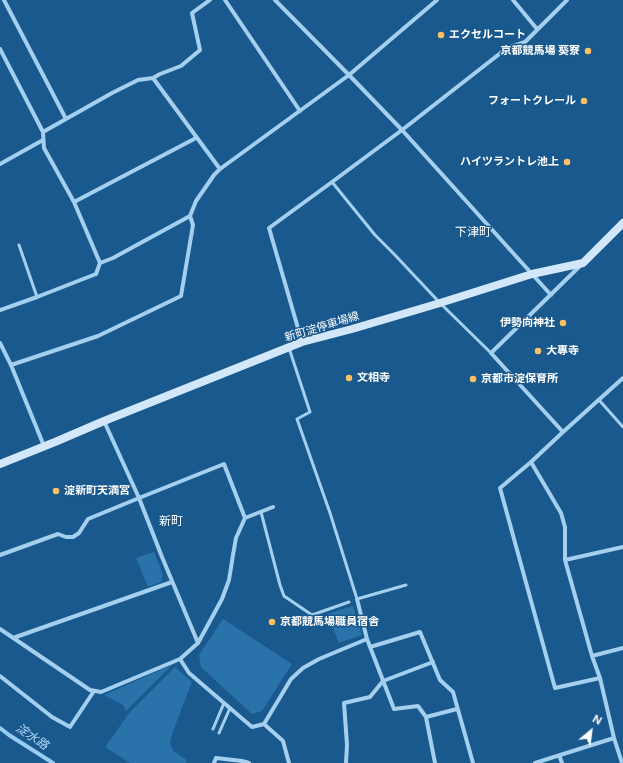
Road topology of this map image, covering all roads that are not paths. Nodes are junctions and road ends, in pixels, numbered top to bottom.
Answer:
1 (4, 0) edge
2 (210, 0) edge
3 (225, 0) edge
4 (275, 0) edge
5 (437, 0) edge
6 (513, 0) edge
7 (567, 0) edge
8 (537, 29) junction
9 (0, 50) edge
10 (349, 75) junction
11 (153, 78) junction
12 (300, 111) junction
13 (66, 119) junction
14 (402, 130) junction
15 (43, 132) junction
16 (196, 138) junction
17 (43, 140) junction
18 (0, 164) edge
19 (220, 169) junction
20 (332, 182) junction
21 (74, 202) junction
22 (190, 216) junction
23 (623, 223) edge
24 (20, 245) dead end
25 (100, 263) junction
26 (583, 263) junction
27 (532, 274) junction
28 (551, 295) junction
29 (37, 297) junction
30 (440, 303) junction
31 (0, 310) edge
32 (302, 342) junction
33 (0, 343) edge
34 (289, 348) junction
35 (491, 353) junction
36 (11, 365) junction
37 (623, 378) edge
38 (599, 400) junction
39 (104, 421) junction
40 (623, 428) edge
41 (563, 432) junction
42 (44, 446) junction
43 (531, 462) junction
44 (0, 464) edge
45 (139, 498) junction
46 (273, 507) dead end
47 (261, 512) junction
48 (245, 518) junction
49 (623, 547) edge
50 (0, 555) edge
51 (565, 560) junction
52 (172, 582) junction
53 (406, 585) dead end
54 (357, 599) junction
55 (349, 602) dead end
56 (0, 629) edge
57 (13, 638) junction
58 (366, 639) junction
59 (198, 643) junction
60 (370, 647) junction
61 (623, 648) edge
62 (592, 656) junction
63 (180, 659) junction
64 (433, 662) junction
65 (0, 676) edge
66 (600, 678) junction
67 (383, 681) junction
68 (94, 691) junction
69 (224, 703) junction
70 (230, 708) junction
71 (458, 709) junction
72 (426, 717) junction
73 (264, 724) junction
74 (213, 729) dead end
75 (219, 733) dead end
76 (614, 738) junction
77 (559, 755) junction
78 (214, 763) edge
79 (249, 763) edge
80 (289, 763) edge
81 (346, 763) edge
82 (435, 763) edge
83 (473, 763) edge
84 (535, 763) edge
85 (562, 763) edge
86 (622, 763) edge

1 - 13 street
2 - 11 street
3 - 12 street
4 - 10 street
5 - 10 street
6 - 8 street
7 - 8 street
8 - 14 street
9 - 15 street
10 - 12 street
10 - 14 street
11 - 13 street
11 - 16 street
12 - 19 street
13 - 15 street
14 - 20 street
14 - 27 street
15 - 17 street
16 - 19 street
16 - 21 street
17 - 18 street
17 - 21 street
19 - 22 street
20 - 30 lane
20 - 32 street
21 - 25 street
22 - 25 street
22 - 36 street
23 - 26 main road
24 - 29 lane
25 - 29 street
26 - 27 main road, 新町淀停車場線
26 - 28 street
27 - 28 street
27 - 30 main road, 新町淀停車場線
28 - 35 street
29 - 31 street
30 - 32 main road, 新町淀停車場線
30 - 35 lane
32 - 34 main road, 新町淀停車場線
33 - 36 street
34 - 39 main road, 新町淀停車場線
34 - 54 lane
35 - 41 street
36 - 42 street
37 - 38 street
38 - 40 lane
38 - 41 street
39 - 42 main road, 新町淀停車場線
39 - 45 street
41 - 43 street
42 - 44 main road, 新町淀停車場線
43 - 51 street
43 - 66 street
45 - 48 street
45 - 50 street
45 - 52 street
46 - 47 street
47 - 48 street
47 - 55 lane
48 - 59 street
49 - 51 street
51 - 62 street
52 - 57 street
52 - 59 street
53 - 54 lane
54 - 58 street
56 - 57 street
57 - 68 street
58 - 60 street
58 - 73 street
59 - 63 street
60 - 64 street
60 - 67 street
61 - 62 street
62 - 66 street
63 - 68 street
63 - 69 street
64 - 67 street
64 - 71 street
65 - 68 street
66 - 76 street
67 - 72 street
67 - 81 street
69 - 70 street
69 - 74 lane
70 - 73 street
70 - 75 lane
71 - 72 street
71 - 83 street
72 - 82 street
73 - 80 street
76 - 77 street
76 - 86 street
77 - 84 street
77 - 85 street
78 - 79 street

